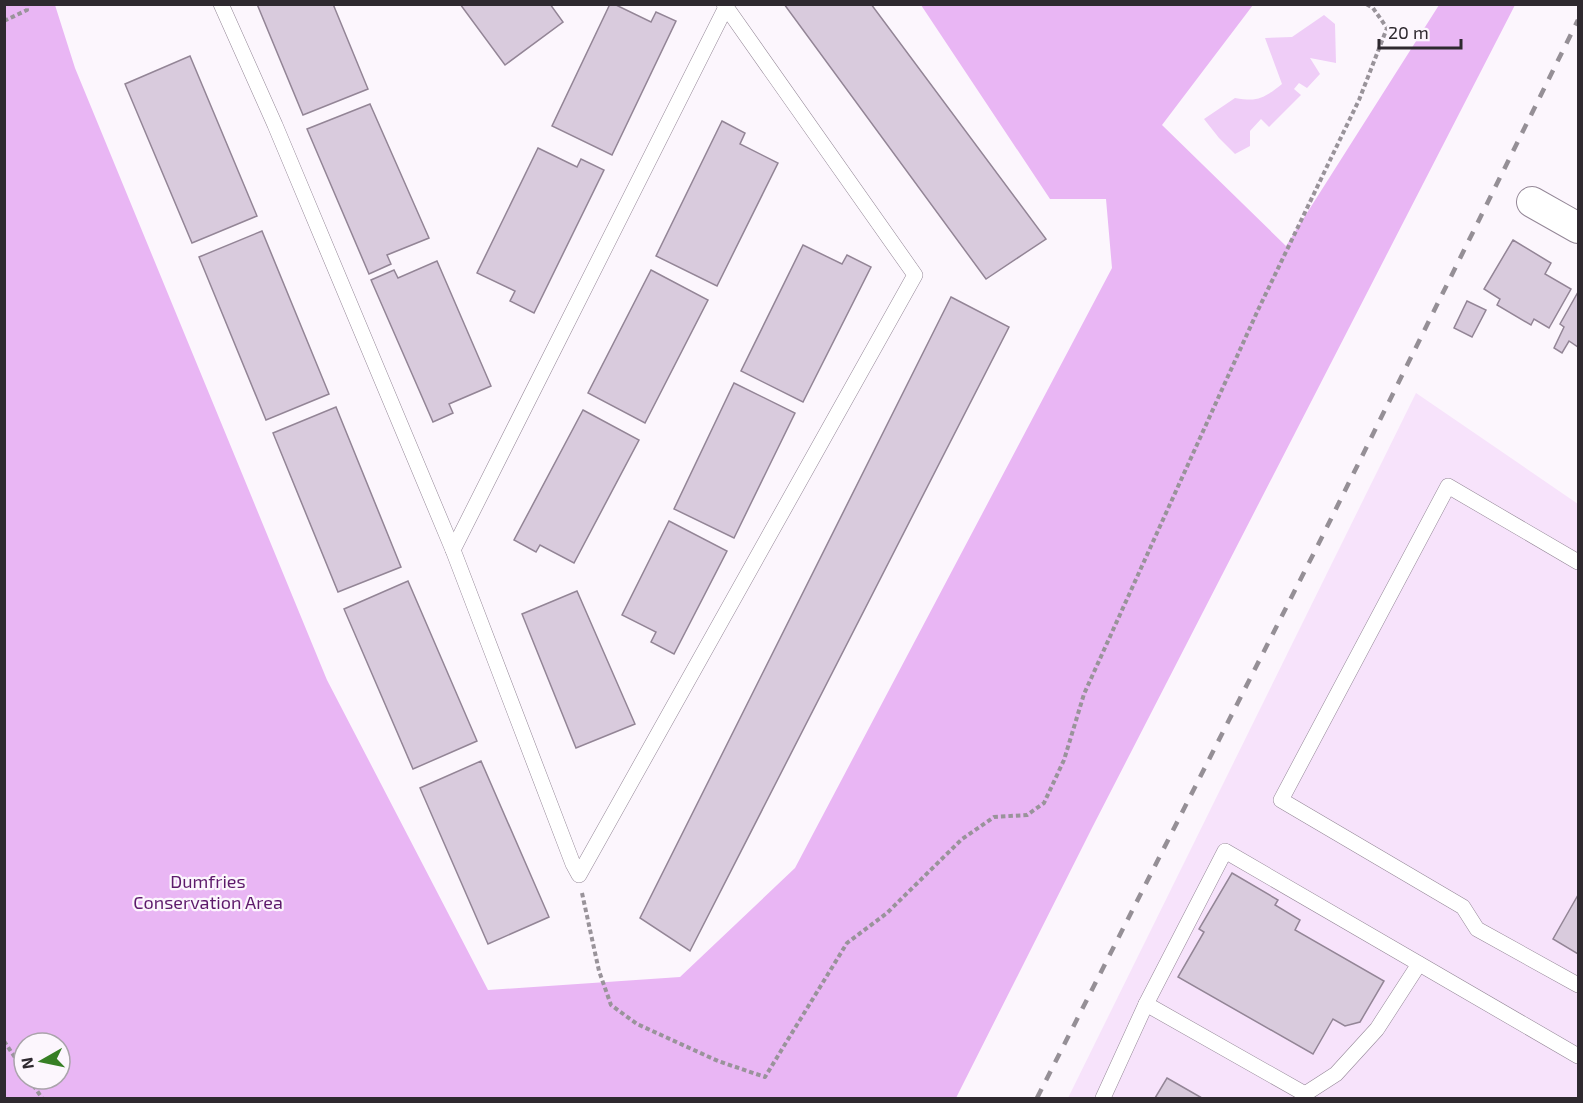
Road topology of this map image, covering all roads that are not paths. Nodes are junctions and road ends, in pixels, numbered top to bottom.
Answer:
1 (221, 4) edge
2 (725, 6) edge
3 (1532, 202) dead end
4 (1578, 228) edge
5 (453, 550) junction
6 (1578, 562) edge
7 (1419, 963) junction
8 (1578, 985) edge
9 (1146, 1004) junction
10 (1578, 1056) edge
11 (1103, 1098) edge

1 - 5 lane
2 - 5 lane
2 - 5 lane
3 - 4 street
6 - 8 lane
7 - 9 lane
7 - 9 lane
7 - 10 lane
9 - 11 lane

